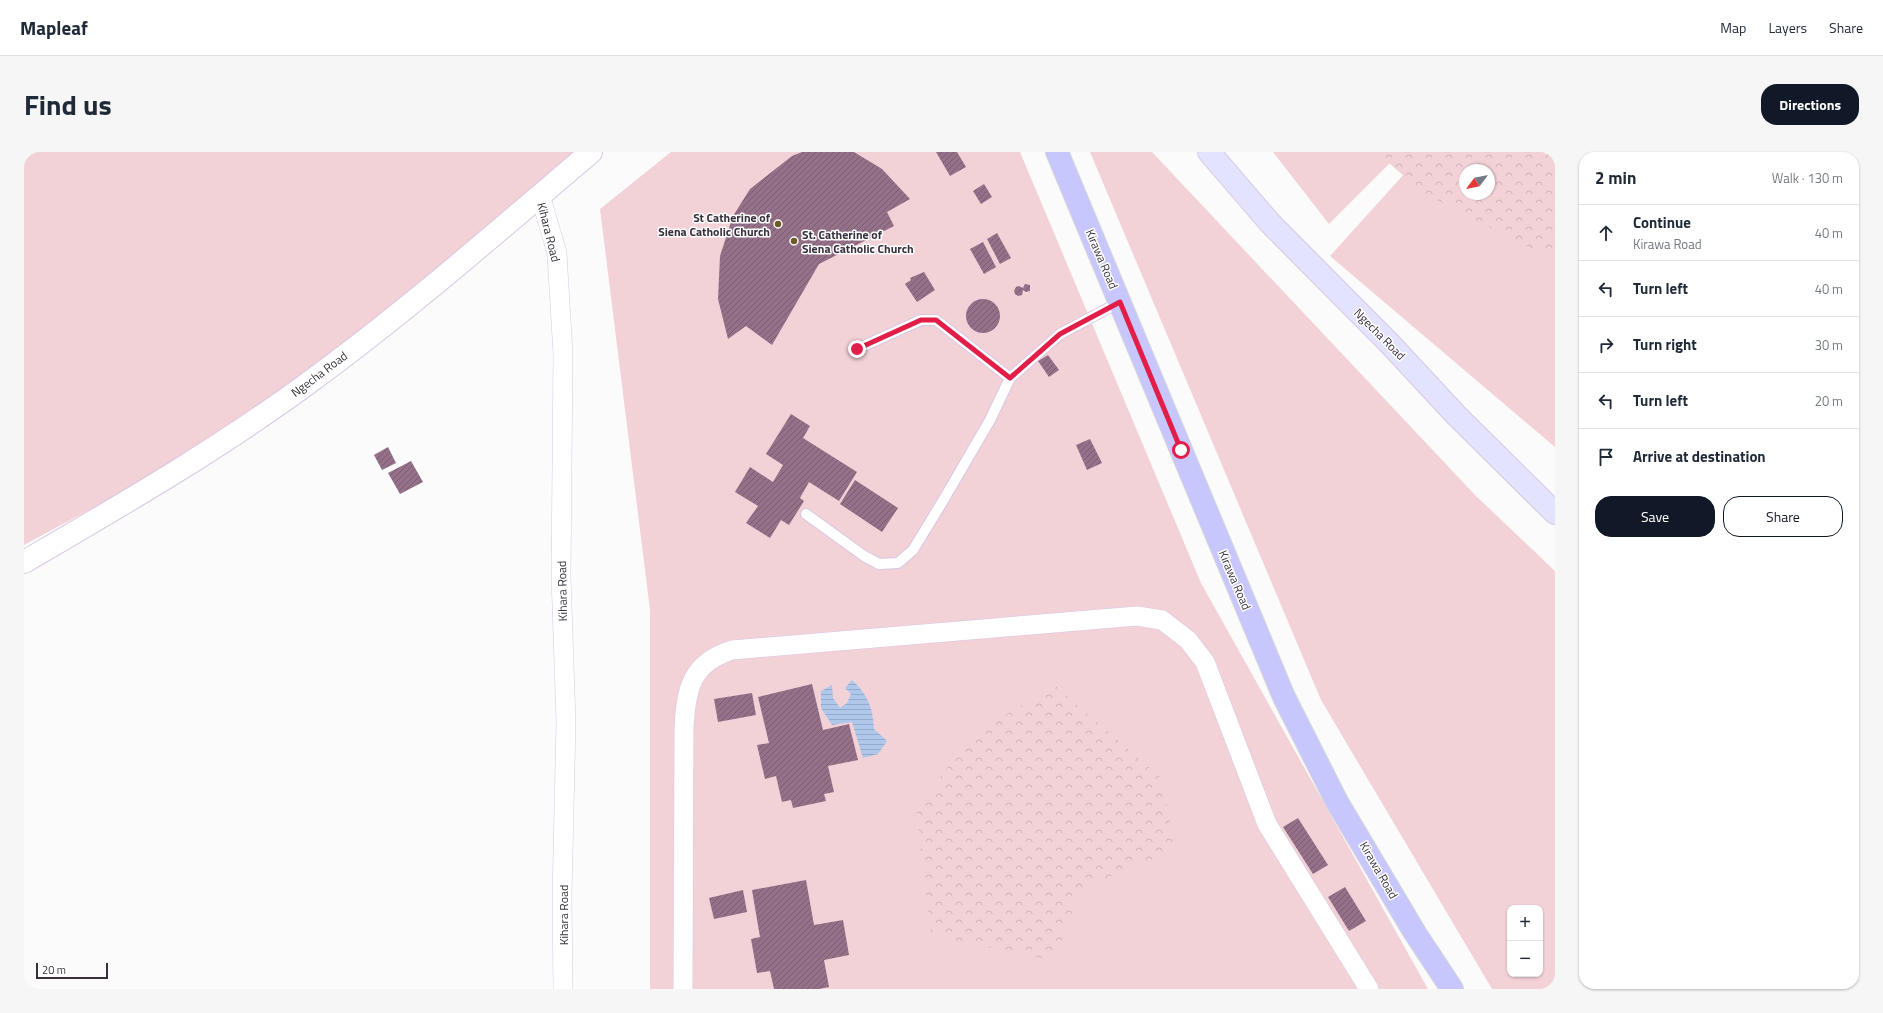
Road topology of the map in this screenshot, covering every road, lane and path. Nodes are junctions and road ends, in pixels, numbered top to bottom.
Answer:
1 (591, 152) edge
2 (1057, 152) edge
3 (1209, 152) edge
4 (540, 195) junction
5 (1120, 302) junction
6 (857, 349) dead end
7 (1010, 378) junction
8 (1555, 513) edge
9 (806, 514) dead end
10 (24, 562) edge
11 (563, 989) edge
12 (684, 989) edge
13 (1369, 989) edge
14 (1452, 989) edge

1 - 4 street, Ngecha Road
2 - 5 main road, Kirawa Road
3 - 8 main road, Ngecha Road
4 - 10 street, Ngecha Road
4 - 11 street, Kihara Road
5 - 7 lane
5 - 14 main road, Kirawa Road
6 - 7 lane
7 - 9 lane
12 - 13 street

